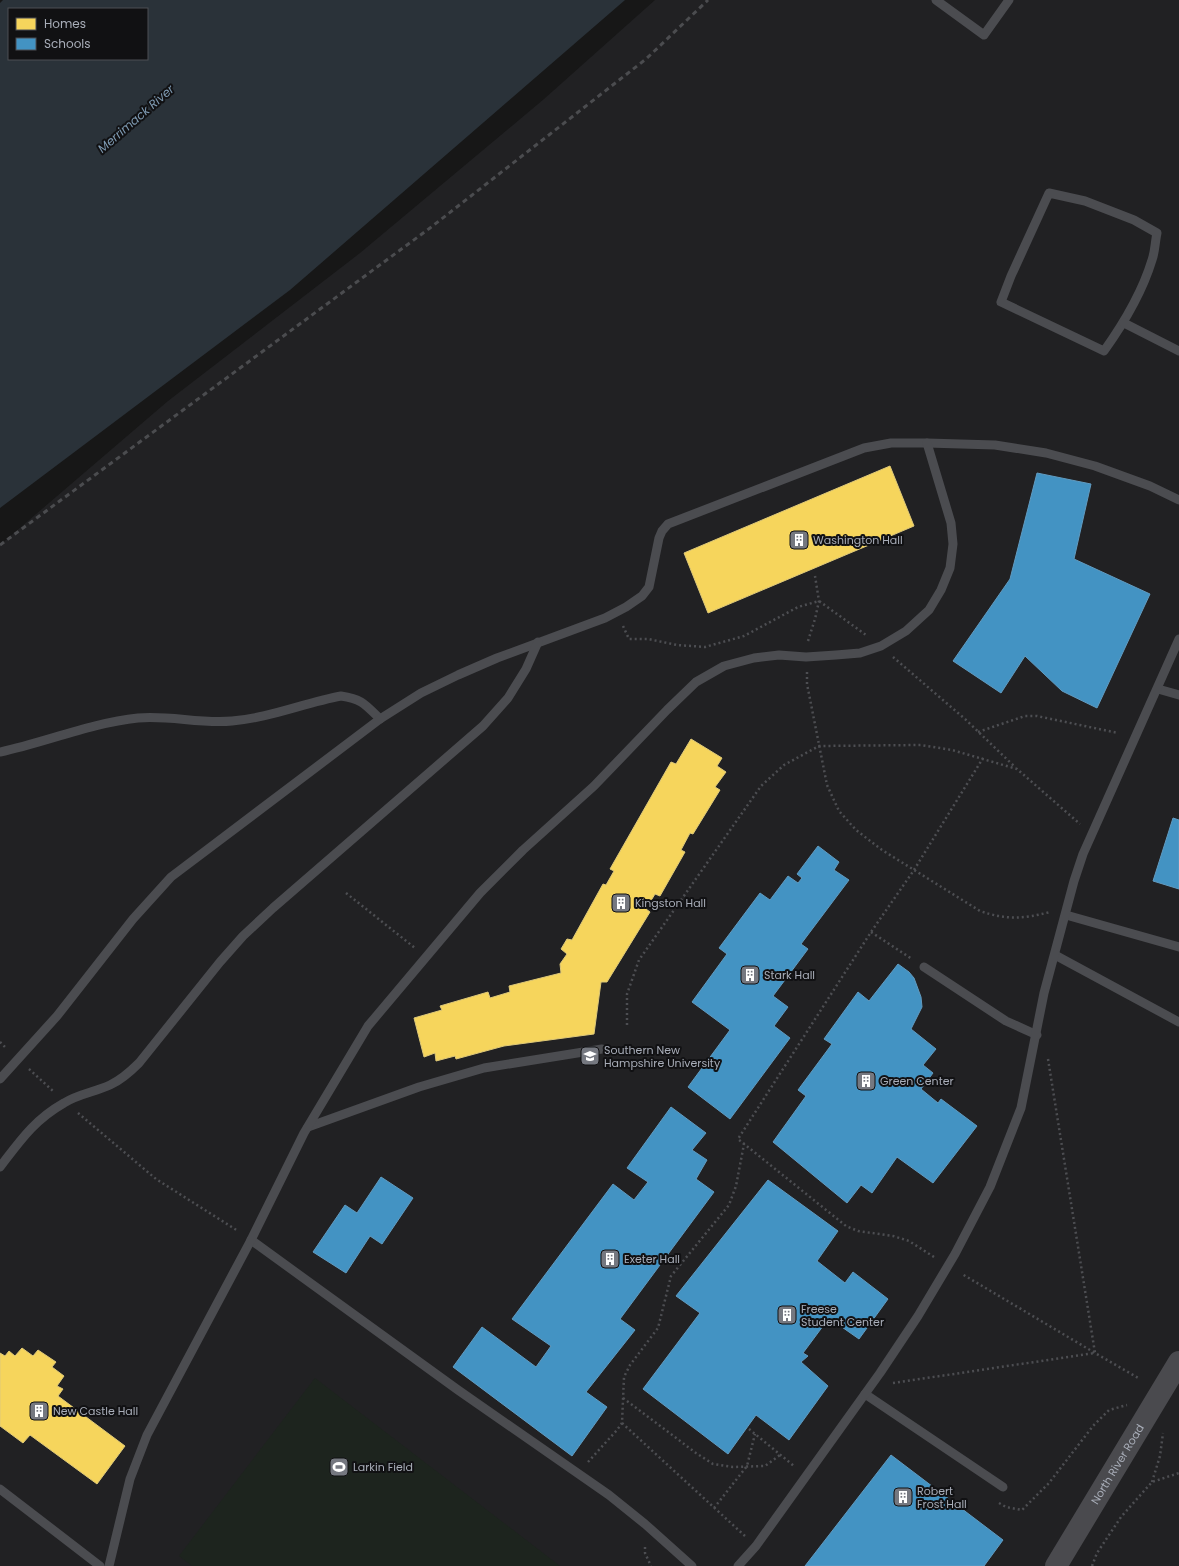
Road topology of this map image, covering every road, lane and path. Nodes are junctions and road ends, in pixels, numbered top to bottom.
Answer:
1 (936, 0) edge
2 (1009, 0) edge
3 (1124, 323) junction
4 (1179, 351) edge
5 (926, 443) junction
6 (1179, 500) edge
7 (815, 576) dead end
8 (819, 601) junction
9 (618, 611) junction
10 (1179, 639) edge
11 (538, 642) junction
12 (882, 646) junction
13 (806, 657) junction
14 (1158, 689) junction
15 (1179, 695) edge
16 (380, 719) junction
17 (978, 732) junction
18 (1118, 733) dead end
19 (819, 746) junction
20 (0, 752) edge
21 (983, 758) junction
22 (1017, 769) junction
23 (1091, 834) junction
24 (914, 870) junction
25 (346, 893) dead end
26 (1066, 914) junction
27 (871, 932) junction
28 (1179, 947) edge
29 (1055, 955) junction
30 (426, 956) junction
31 (924, 967) joint
32 (1179, 1022) edge
33 (627, 1025) dead end
34 (1037, 1035) junction
35 (602, 1049) dead end
36 (1048, 1057) dead end
37 (30, 1070) dead end
38 (0, 1079) edge
39 (65, 1102) junction
40 (308, 1127) junction
41 (744, 1143) junction
42 (0, 1167) edge
43 (252, 1240) junction
44 (934, 1257) dead end
45 (960, 1272) dead end
46 (1095, 1353) junction
47 (1179, 1362) edge
48 (1140, 1379) dead end
49 (889, 1383) dead end
50 (865, 1394) junction
51 (623, 1398) junction
52 (1129, 1404) dead end
53 (622, 1423) junction
54 (749, 1429) dead end
55 (1164, 1429) dead end
56 (755, 1434) junction
57 (780, 1454) junction
58 (747, 1466) junction
59 (578, 1473) junction
60 (1179, 1473) edge
61 (807, 1476) junction
62 (1152, 1482) junction
63 (1003, 1488) dead end
64 (0, 1489) edge
65 (993, 1499) dead end
66 (714, 1508) junction
67 (756, 1546) junction
68 (100, 1566) edge
69 (109, 1566) edge
70 (692, 1566) edge
71 (738, 1566) edge
72 (1056, 1566) edge
73 (1092, 1566) edge

1 - 2 lane
3 - 3 lane
3 - 4 lane
5 - 6 lane
5 - 9 lane
5 - 12 lane
7 - 8 path
8 - 9 path
8 - 12 path
8 - 13 path
9 - 11 lane
10 - 14 lane
11 - 16 lane
11 - 39 lane
12 - 13 lane
12 - 17 path
13 - 19 path
13 - 30 lane
14 - 15 lane
14 - 23 lane
16 - 20 lane
16 - 38 lane
17 - 18 path
17 - 22 path
19 - 21 path
19 - 24 path
19 - 33 path
21 - 22 path
21 - 24 path
22 - 23 path
23 - 26 lane
24 - 26 path
24 - 27 path
25 - 30 path
26 - 28 lane
26 - 29 lane
27 - 31 path
27 - 41 path
29 - 32 lane
29 - 34 lane
30 - 40 lane
31 - 34 lane
34 - 50 lane
35 - 40 lane
36 - 46 path
37 - 39 path
39 - 42 lane
39 - 43 path
40 - 43 lane
41 - 44 path
41 - 51 path
43 - 59 lane
43 - 69 lane
45 - 46 path
46 - 48 path
46 - 49 path
47 - 72 street, North River Road
50 - 61 lane
50 - 63 lane
51 - 53 path
51 - 58 path
52 - 65 path
53 - 59 path
53 - 66 path
54 - 56 path
55 - 62 path
56 - 57 path
56 - 58 path
57 - 58 path
57 - 61 path
58 - 66 path
59 - 70 lane
60 - 62 path
61 - 67 lane
62 - 73 path
64 - 68 lane
66 - 67 path
67 - 71 lane

